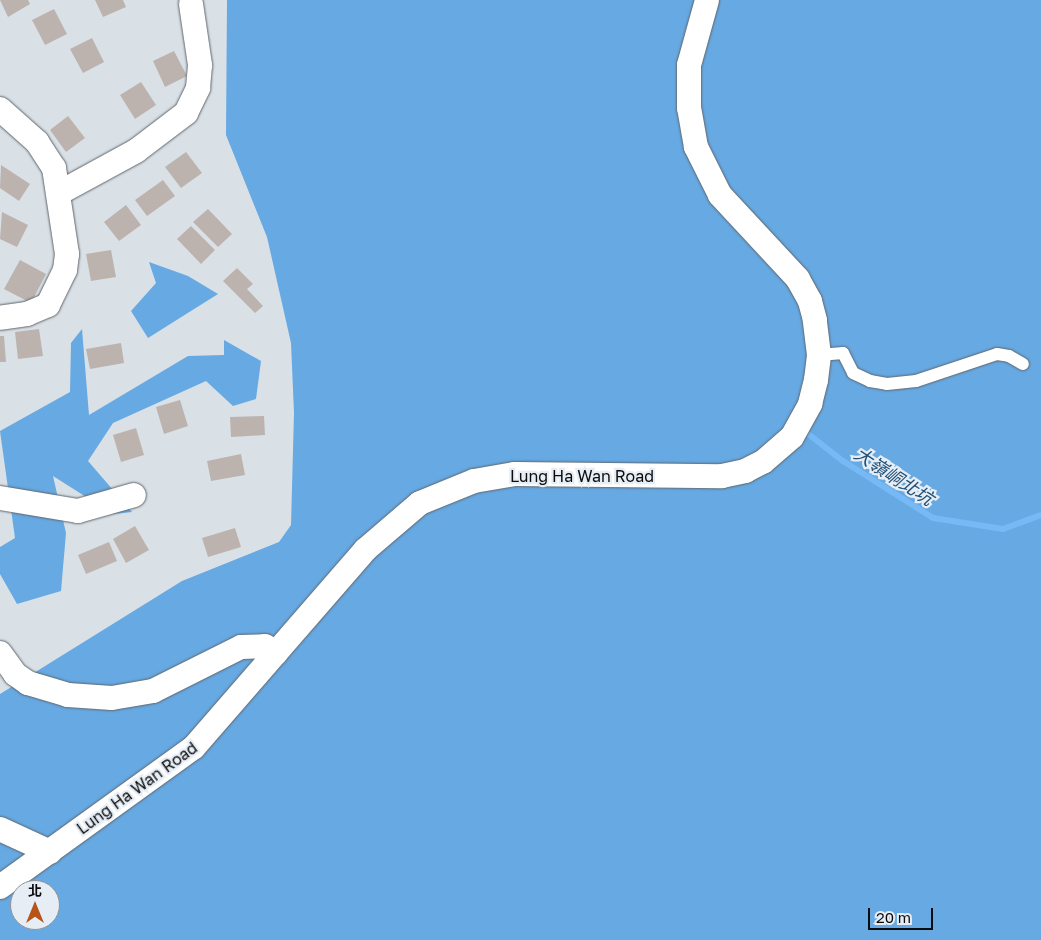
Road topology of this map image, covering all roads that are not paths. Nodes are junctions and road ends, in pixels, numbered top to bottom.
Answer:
1 (707, 0) edge
2 (191, 4) dead end
3 (0, 109) edge
4 (59, 194) junction
5 (0, 318) edge
6 (818, 355) junction
7 (1023, 364) dead end
8 (134, 495) dead end
9 (0, 498) edge
10 (0, 653) edge
11 (276, 653) junction
12 (0, 829) edge
13 (50, 852) junction
14 (0, 887) edge

1 - 6 street, Lung Ha Wan Road
2 - 4 street
3 - 4 street
4 - 5 street
6 - 7 lane
6 - 11 street, Lung Ha Wan Road
8 - 9 street
10 - 11 street
11 - 13 street, Lung Ha Wan Road
12 - 13 street
13 - 14 street, Lung Ha Wan Road

